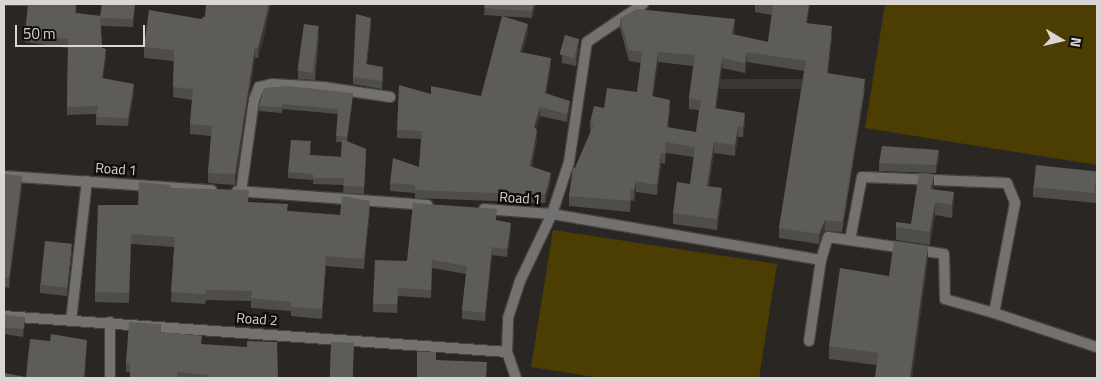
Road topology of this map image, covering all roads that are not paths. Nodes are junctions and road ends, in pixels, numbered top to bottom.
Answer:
1 (643, 4) edge
2 (390, 96) dead end
3 (4, 176) edge
4 (87, 181) junction
5 (241, 192) junction
6 (435, 206) edge
7 (474, 209) edge
8 (552, 214) junction
9 (850, 240) junction
10 (821, 260) junction
11 (994, 313) junction
12 (4, 316) edge
13 (70, 321) junction
14 (110, 322) junction
15 (809, 341) dead end
16 (1097, 347) edge
17 (507, 352) junction
18 (110, 378) edge
19 (516, 378) edge

1 - 8 street
2 - 5 street
3 - 4 street, Road 1
4 - 5 street, Road 1
4 - 13 street
5 - 6 street, Road 1
7 - 8 street, Road 1
8 - 10 street, Road 1
8 - 17 street
9 - 10 street
9 - 11 street
9 - 11 street
10 - 15 street
11 - 16 street
12 - 13 street, Road 2
13 - 14 street, Road 2
14 - 17 street, Road 2
14 - 18 street
17 - 19 street

